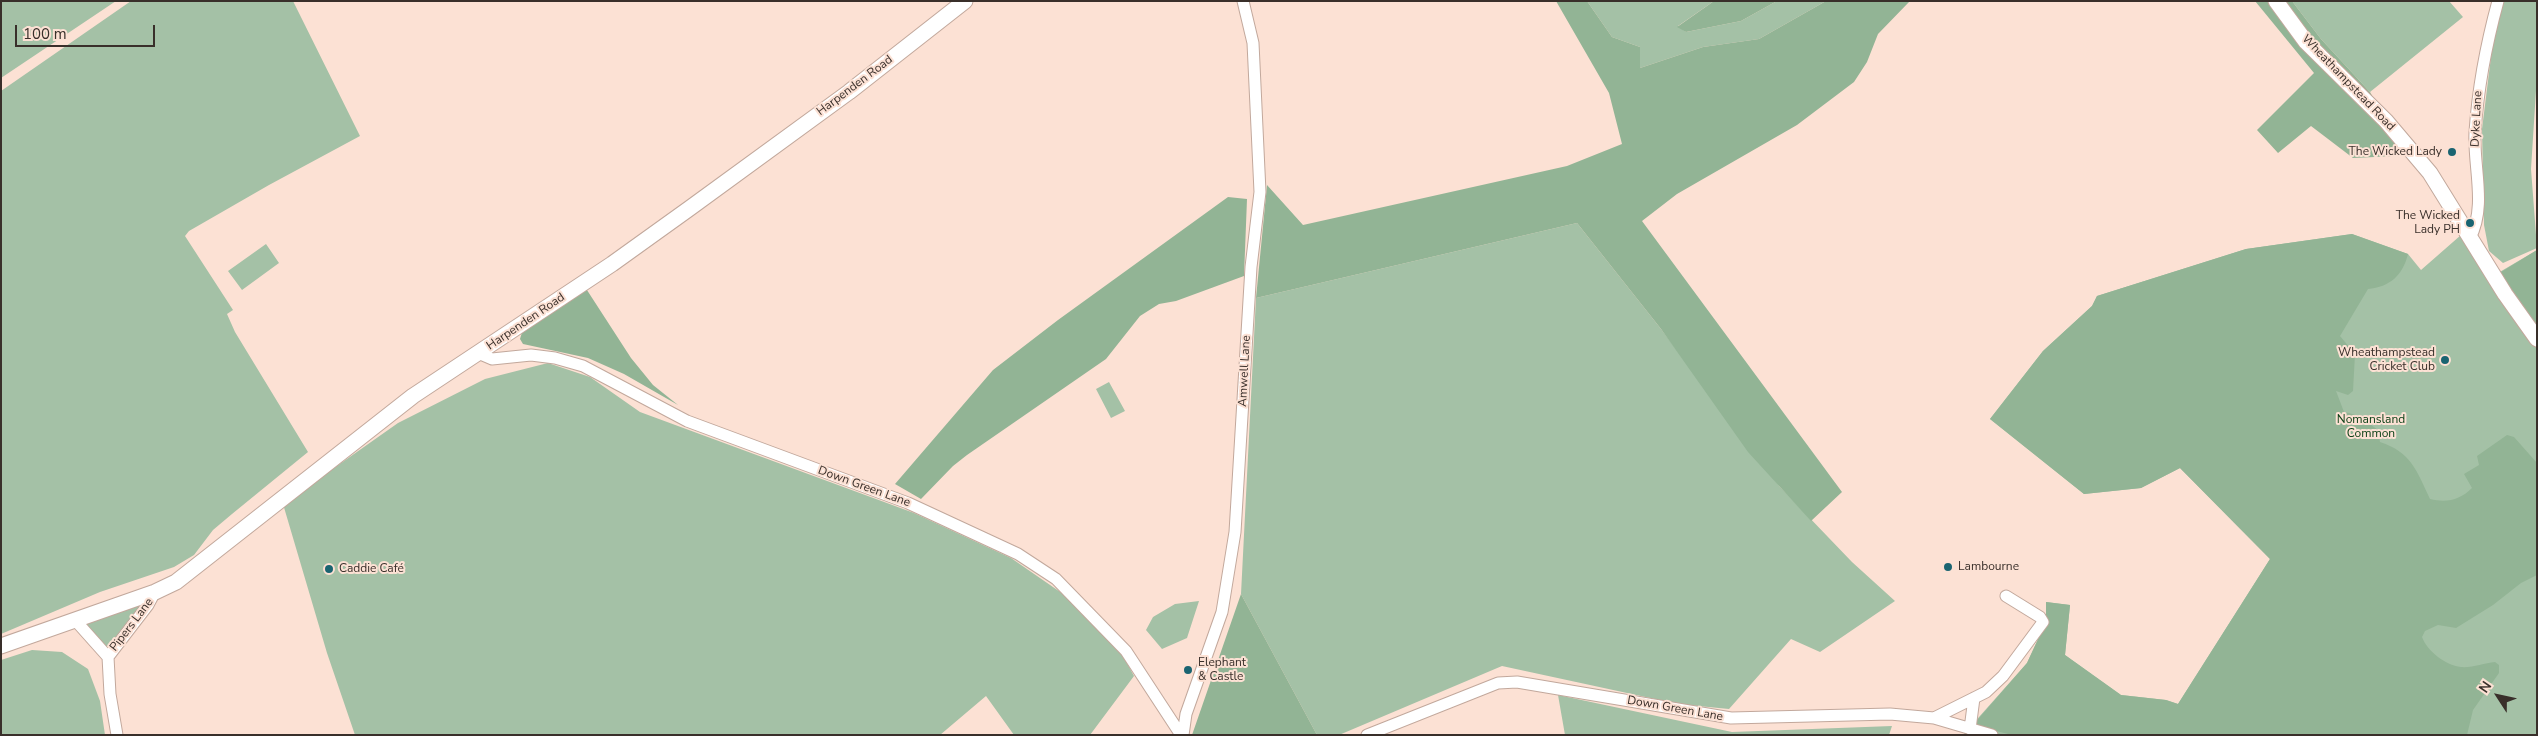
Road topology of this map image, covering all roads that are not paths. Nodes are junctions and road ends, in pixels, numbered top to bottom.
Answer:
1 (966, 1) edge
2 (1243, 1) edge
3 (2276, 1) edge
4 (2498, 1) edge
5 (2470, 238) junction
6 (2537, 339) edge
7 (478, 353) junction
8 (155, 592) junction
9 (2006, 596) dead end
10 (75, 620) junction
11 (1, 646) edge
12 (108, 657) junction
13 (1974, 698) junction
14 (1934, 718) junction
15 (1970, 729) junction
16 (117, 735) edge
17 (1182, 735) edge
18 (1367, 735) edge
19 (1992, 735) edge

1 - 7 street, Harpenden Road
2 - 17 street, Amwell Lane
3 - 5 street, Wheathampstead Road
4 - 5 street, Dyke Lane
5 - 6 street, Wheathampstead Road
7 - 8 street, Harpenden Road
7 - 17 street, Down Green Lane
8 - 10 street, Harpenden Road
8 - 12 street, Pipers Lane
9 - 13 street
10 - 11 street
10 - 12 street, Pipers Lane
12 - 16 street, Pipers Lane
13 - 14 street
13 - 15 street
14 - 15 street, Down Green Lane
14 - 18 street, Down Green Lane
15 - 19 street, Down Green Lane

